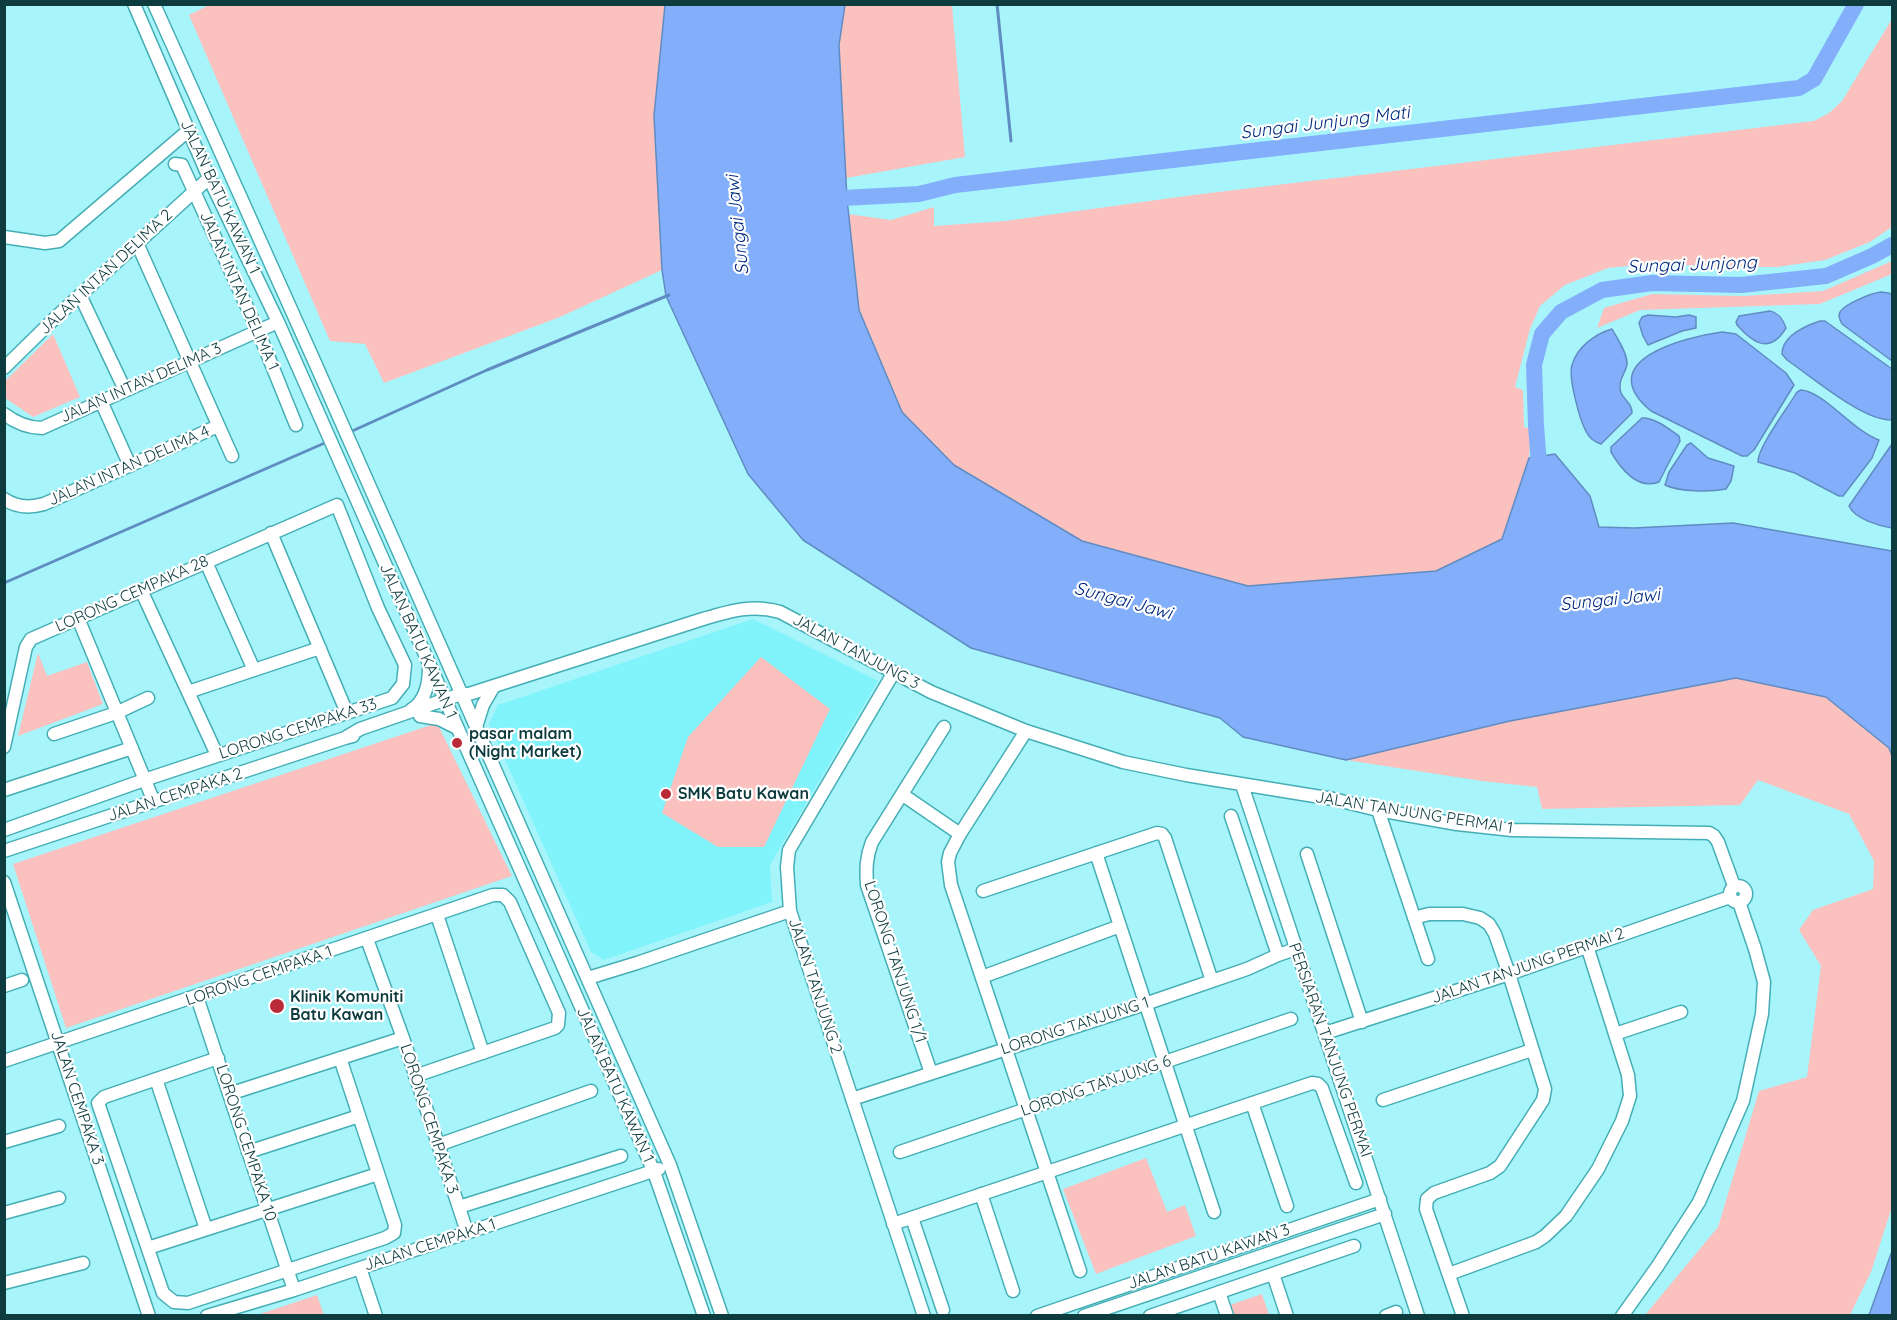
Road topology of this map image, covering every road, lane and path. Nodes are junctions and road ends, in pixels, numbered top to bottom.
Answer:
1 (134, 4) edge
2 (154, 4) edge
3 (189, 130) junction
4 (175, 164) dead end
5 (209, 178) junction
6 (194, 191) junction
7 (4, 237) edge
8 (137, 243) junction
9 (80, 295) junction
10 (278, 322) junction
11 (258, 331) junction
12 (190, 362) junction
13 (4, 368) edge
14 (125, 390) junction
15 (101, 401) junction
16 (4, 414) edge
17 (296, 425) dead end
18 (218, 426) junction
19 (232, 456) dead end
20 (130, 466) junction
21 (4, 499) edge
22 (337, 505) joint
23 (271, 533) junction
24 (206, 562) junction
25 (141, 590) junction
26 (78, 618) junction
27 (320, 648) junction
28 (429, 664) junction
29 (254, 670) junction
30 (894, 672) junction
31 (455, 678) junction
32 (490, 688) junction
33 (188, 692) junction
34 (465, 696) junction
35 (148, 698) dead end
36 (446, 703) junction
37 (116, 713) junction
38 (347, 713) junction
39 (414, 714) junction
40 (476, 726) junction
41 (944, 727) dead end
42 (457, 728) junction
43 (1026, 732) junction
44 (54, 734) dead end
45 (4, 747) edge
46 (132, 748) junction
47 (217, 755) junction
48 (144, 780) junction
49 (1242, 785) junction
50 (4, 790) edge
51 (903, 795) junction
52 (154, 802) junction
53 (1378, 810) junction
54 (1231, 816) dead end
55 (4, 830) edge
56 (960, 834) junction
57 (4, 851) edge
58 (1096, 853) junction
59 (1307, 854) dead end
60 (4, 882) edge
61 (983, 891) dead end
62 (1735, 895) junction
63 (510, 902) joint
64 (790, 911) junction
65 (437, 915) junction
66 (1414, 918) junction
67 (1120, 926) junction
68 (367, 939) junction
69 (1587, 946) junction
70 (1296, 949) junction
71 (1278, 955) junction
72 (1428, 959) dead end
73 (1509, 974) junction
74 (982, 977) junction
75 (588, 978) junction
76 (22, 980) dead end
77 (1212, 981) junction
78 (4, 986) edge
79 (197, 997) junction
80 (1145, 1004) junction
81 (1682, 1012) dead end
82 (1292, 1019) dead end
83 (1362, 1022) junction
84 (1325, 1033) junction
85 (1615, 1034) junction
86 (402, 1038) junction
87 (59, 1043) junction
88 (1007, 1048) junction
89 (1532, 1050) junction
90 (483, 1053) junction
91 (218, 1058) junction
92 (340, 1058) junction
93 (4, 1061) edge
94 (1164, 1062) junction
95 (931, 1073) junction
96 (415, 1076) junction
97 (156, 1079) junction
98 (591, 1091) dead end
99 (230, 1094) junction
100 (852, 1100) junction
101 (1383, 1100) dead end
102 (1252, 1102) junction
103 (1026, 1109) junction
104 (359, 1116) junction
105 (1185, 1125) junction
106 (59, 1126) dead end
107 (4, 1142) edge
108 (438, 1145) junction
109 (248, 1152) junction
110 (900, 1152) dead end
111 (621, 1156) dead end
112 (670, 1165) junction
113 (654, 1172) junction
114 (1047, 1172) junction
115 (378, 1174) junction
116 (1356, 1183) dead end
117 (981, 1194) junction
118 (59, 1198) dead end
119 (1380, 1199) junction
120 (1287, 1206) dead end
121 (459, 1207) junction
122 (267, 1210) junction
123 (1214, 1212) dead end
124 (4, 1213) edge
125 (1385, 1214) junction
126 (912, 1218) junction
127 (893, 1224) junction
128 (206, 1229) junction
129 (467, 1232) junction
130 (1354, 1246) dead end
131 (148, 1248) junction
132 (83, 1263) dead end
133 (360, 1268) junction
134 (287, 1270) junction
135 (1080, 1271) dead end
136 (1273, 1274) junction
137 (1449, 1274) junction
138 (4, 1283) edge
139 (294, 1290) junction
140 (1111, 1291) junction
141 (1013, 1292) dead end
142 (1219, 1292) junction
143 (944, 1310) dead end
144 (1118, 1310) edge
145 (149, 1316) edge
146 (207, 1316) edge
147 (376, 1316) edge
148 (704, 1316) edge
149 (722, 1316) edge
150 (924, 1316) edge
151 (1037, 1316) edge
152 (1084, 1316) edge
153 (1150, 1316) edge
154 (1227, 1316) edge
155 (1287, 1316) edge
156 (1418, 1316) edge
157 (1463, 1316) edge
158 (1622, 1316) edge

1 - 3 street, JALAN BATU KAWAN 1
2 - 31 street, JALAN BATU KAWAN 1
3 - 5 street, JALAN BATU KAWAN 1
3 - 7 street
4 - 6 street, JALAN INTAN DELIMA 1
5 - 6 street, JALAN INTAN DELIMA 2
5 - 10 street, JALAN BATU KAWAN 1
6 - 8 street, JALAN INTAN DELIMA 2
6 - 11 street, JALAN INTAN DELIMA 1
8 - 9 street, JALAN INTAN DELIMA 2
8 - 12 street
9 - 13 street, JALAN INTAN DELIMA 2
9 - 14 street
10 - 11 street, JALAN INTAN DELIMA 3
10 - 28 street, JALAN BATU KAWAN 1
11 - 12 street, JALAN INTAN DELIMA 3
11 - 17 street, JALAN INTAN DELIMA 1
12 - 14 street, JALAN INTAN DELIMA 3
12 - 18 street
14 - 15 street, JALAN INTAN DELIMA 3
15 - 16 street, JALAN INTAN DELIMA 3
15 - 20 street
18 - 19 street
18 - 20 street, JALAN INTAN DELIMA 4
20 - 21 street, JALAN INTAN DELIMA 4
22 - 23 street, LORONG CEMPAKA 28
22 - 38 street, LORONG CEMPAKA 33
23 - 24 street, LORONG CEMPAKA 28
23 - 27 street
24 - 25 street, LORONG CEMPAKA 28
24 - 29 street
25 - 26 street, LORONG CEMPAKA 28
25 - 33 street
26 - 37 street
26 - 45 street, LORONG CEMPAKA 28
27 - 29 street
27 - 38 street
28 - 36 street, JALAN BATU KAWAN 1
28 - 39 street
29 - 33 street
30 - 32 street, JALAN TANJUNG 3
30 - 43 street, JALAN TANJUNG 3
30 - 64 street, JALAN TANJUNG 2
31 - 32 street
31 - 34 street, JALAN BATU KAWAN 1
32 - 34 street, JALAN TANJUNG 3
32 - 40 street
33 - 47 street
34 - 36 street, JALAN CEMPAKA 2
34 - 40 street, JALAN BATU KAWAN 1
35 - 37 street
36 - 39 street, JALAN CEMPAKA 2
36 - 42 street, JALAN BATU KAWAN 1
37 - 44 street
37 - 46 street
38 - 47 street, LORONG CEMPAKA 33
39 - 42 street
39 - 52 street, JALAN CEMPAKA 2
40 - 75 street, JALAN BATU KAWAN 1
41 - 51 street, LORONG TANJUNG 1/1
42 - 113 street, JALAN BATU KAWAN 1
43 - 49 street, JALAN TANJUNG 3
43 - 56 street
46 - 48 street
46 - 50 street
47 - 48 street, LORONG CEMPAKA 33
48 - 52 street
48 - 55 street, LORONG CEMPAKA 33
49 - 53 street, JALAN TANJUNG PERMAI 1
49 - 70 street, PERSIARAN TANJUNG PERMAI
51 - 56 street
51 - 95 street, LORONG TANJUNG 1/1
52 - 57 street, JALAN CEMPAKA 2
53 - 62 street, JALAN TANJUNG PERMAI 1
53 - 66 street
54 - 71 street
56 - 74 street
58 - 61 street
58 - 67 street
58 - 77 street
59 - 83 street
60 - 87 street, JALAN CEMPAKA 3
62 - 69 street, JALAN TANJUNG PERMAI 2
62 - 158 street
63 - 65 street, LORONG CEMPAKA 1
63 - 90 street, JALAN BATU KAWAN 1
64 - 75 street
64 - 100 street, JALAN TANJUNG 2
65 - 68 street, LORONG CEMPAKA 1
65 - 90 street
66 - 72 street
66 - 73 street
67 - 74 street
67 - 80 street
68 - 79 street, LORONG CEMPAKA 1
68 - 86 street, LORONG CEMPAKA 3
69 - 73 street, JALAN TANJUNG PERMAI 2
69 - 85 street
70 - 71 street, LORONG TANJUNG 1
70 - 84 street, PERSIARAN TANJUNG PERMAI
71 - 77 street, LORONG TANJUNG 1
73 - 83 street, JALAN TANJUNG PERMAI 2
73 - 89 street
74 - 88 street
75 - 112 street, JALAN BATU KAWAN 1
76 - 78 street
77 - 80 street, LORONG TANJUNG 1
79 - 87 street, LORONG CEMPAKA 1
79 - 91 street, LORONG CEMPAKA 10
80 - 88 street, LORONG TANJUNG 1
80 - 94 street
81 - 85 street
82 - 94 street, LORONG TANJUNG 6
83 - 84 street, JALAN TANJUNG PERMAI 2
84 - 119 street, PERSIARAN TANJUNG PERMAI
85 - 137 street
86 - 92 street
86 - 96 street, LORONG CEMPAKA 3
87 - 93 street, LORONG CEMPAKA 1
87 - 145 street, JALAN CEMPAKA 3
88 - 95 street, LORONG TANJUNG 1
88 - 103 street
89 - 101 street
89 - 137 street
90 - 96 street
91 - 97 street
91 - 99 street, LORONG CEMPAKA 10
92 - 99 street
92 - 104 street
94 - 103 street, LORONG TANJUNG 6
94 - 105 street
95 - 100 street, LORONG TANJUNG 1
96 - 108 street, LORONG CEMPAKA 3
97 - 128 street
97 - 131 street
98 - 108 street
99 - 109 street, LORONG CEMPAKA 10
100 - 127 street, JALAN TANJUNG 2
102 - 105 street
102 - 116 street
102 - 120 street
103 - 110 street, LORONG TANJUNG 6
103 - 114 street
104 - 109 street
104 - 115 street
105 - 114 street
105 - 123 street
106 - 107 street
108 - 121 street, LORONG CEMPAKA 3
109 - 122 street, LORONG CEMPAKA 10
111 - 121 street
112 - 113 street, JALAN CEMPAKA 1
112 - 149 street, JALAN BATU KAWAN 1
113 - 129 street, JALAN CEMPAKA 1
113 - 148 street, JALAN BATU KAWAN 1
114 - 117 street
114 - 135 street
115 - 122 street
115 - 134 street, JALAN CEMPAKA 1
117 - 126 street
117 - 141 street
118 - 124 street
119 - 125 street, PERSIARAN TANJUNG PERMAI
119 - 140 street, JALAN BATU KAWAN 3
121 - 129 street, LORONG CEMPAKA 3
122 - 128 street
122 - 134 street, LORONG CEMPAKA 10
125 - 144 street, JALAN BATU KAWAN 3
125 - 156 street, PERSIARAN TANJUNG PERMAI
126 - 127 street
126 - 143 street
127 - 150 street, JALAN TANJUNG 2
128 - 131 street
129 - 133 street, JALAN CEMPAKA 1
130 - 136 street
131 - 134 street, JALAN CEMPAKA 1
132 - 138 street
133 - 139 street, JALAN CEMPAKA 1
133 - 147 street
134 - 139 street, LORONG CEMPAKA 10
136 - 142 street
136 - 155 street
137 - 157 street
139 - 146 street, JALAN CEMPAKA 1
140 - 144 street
140 - 151 street, JALAN BATU KAWAN 3
142 - 153 street
142 - 154 street
144 - 152 street, JALAN BATU KAWAN 3

